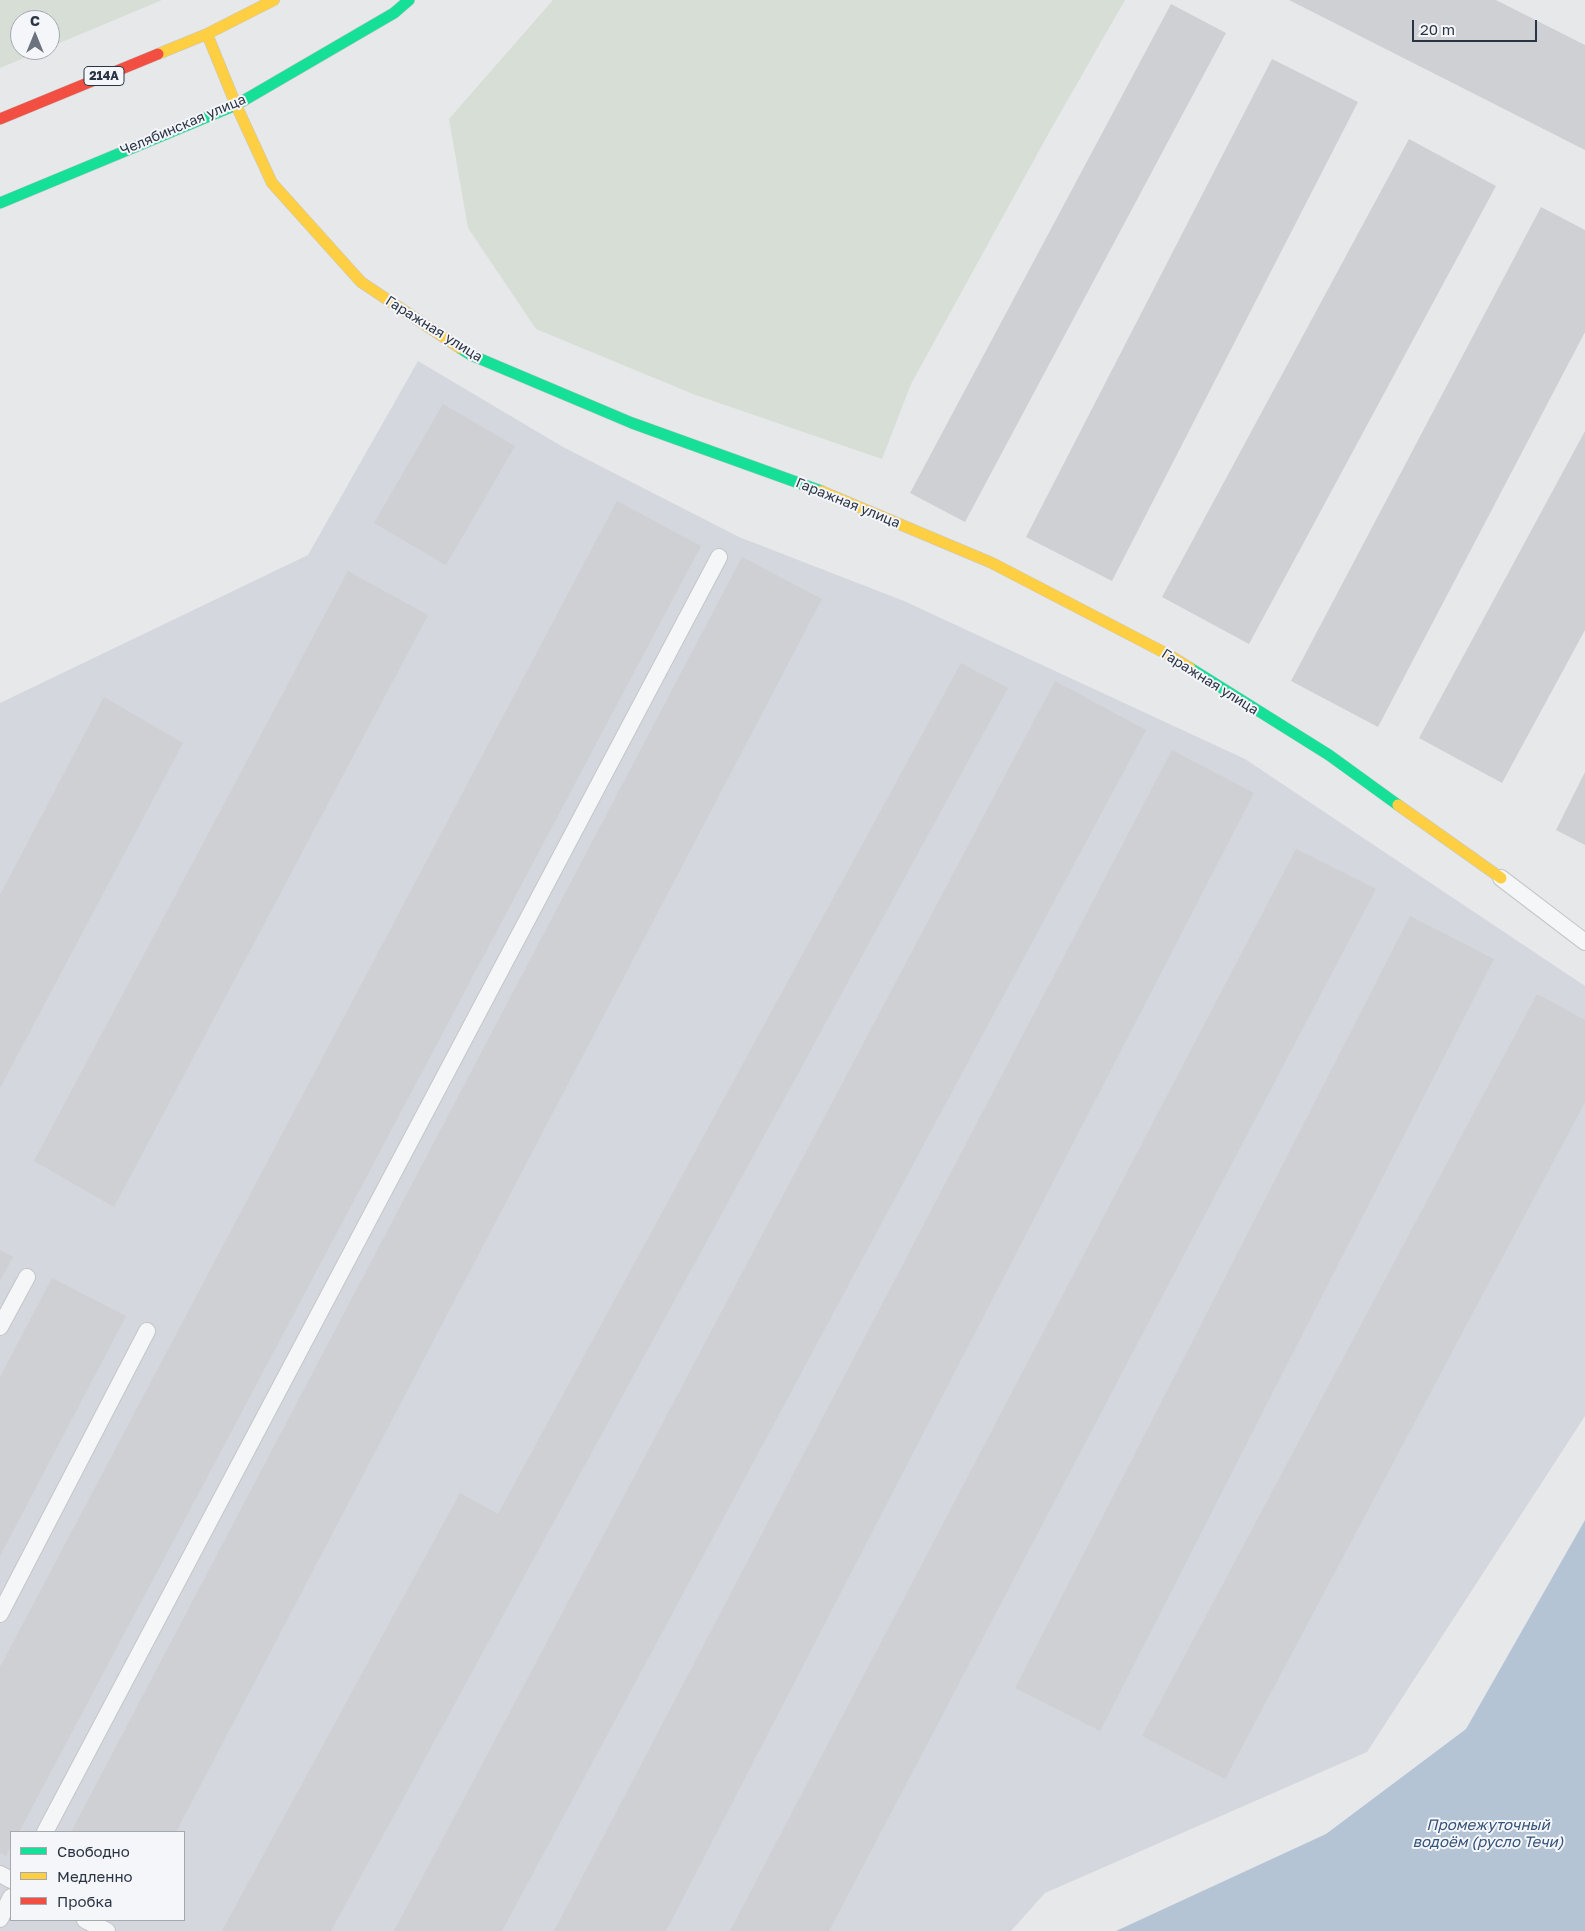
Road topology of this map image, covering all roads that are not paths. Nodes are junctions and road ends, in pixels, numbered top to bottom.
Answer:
1 (274, 0) edge
2 (409, 0) edge
3 (207, 34) junction
4 (236, 104) junction
5 (0, 119) edge
6 (0, 202) edge
7 (718, 557) dead end
8 (1502, 878) joint
9 (1585, 942) edge
10 (27, 1277) dead end
11 (0, 1327) edge
12 (147, 1331) dead end
13 (0, 1614) edge
14 (46, 1831) edge
15 (10, 1899) edge
16 (0, 1919) edge
17 (87, 1921) edge
18 (106, 1931) edge

1 - 3 street, 214А
2 - 4 street, Челябинская улица
3 - 4 street, Гаражная улица
3 - 5 street, 214А
4 - 6 street, Челябинская улица
4 - 8 street, Гаражная улица
7 - 14 lane
8 - 9 lane
10 - 11 lane
12 - 13 lane
15 - 16 lane
17 - 18 lane

